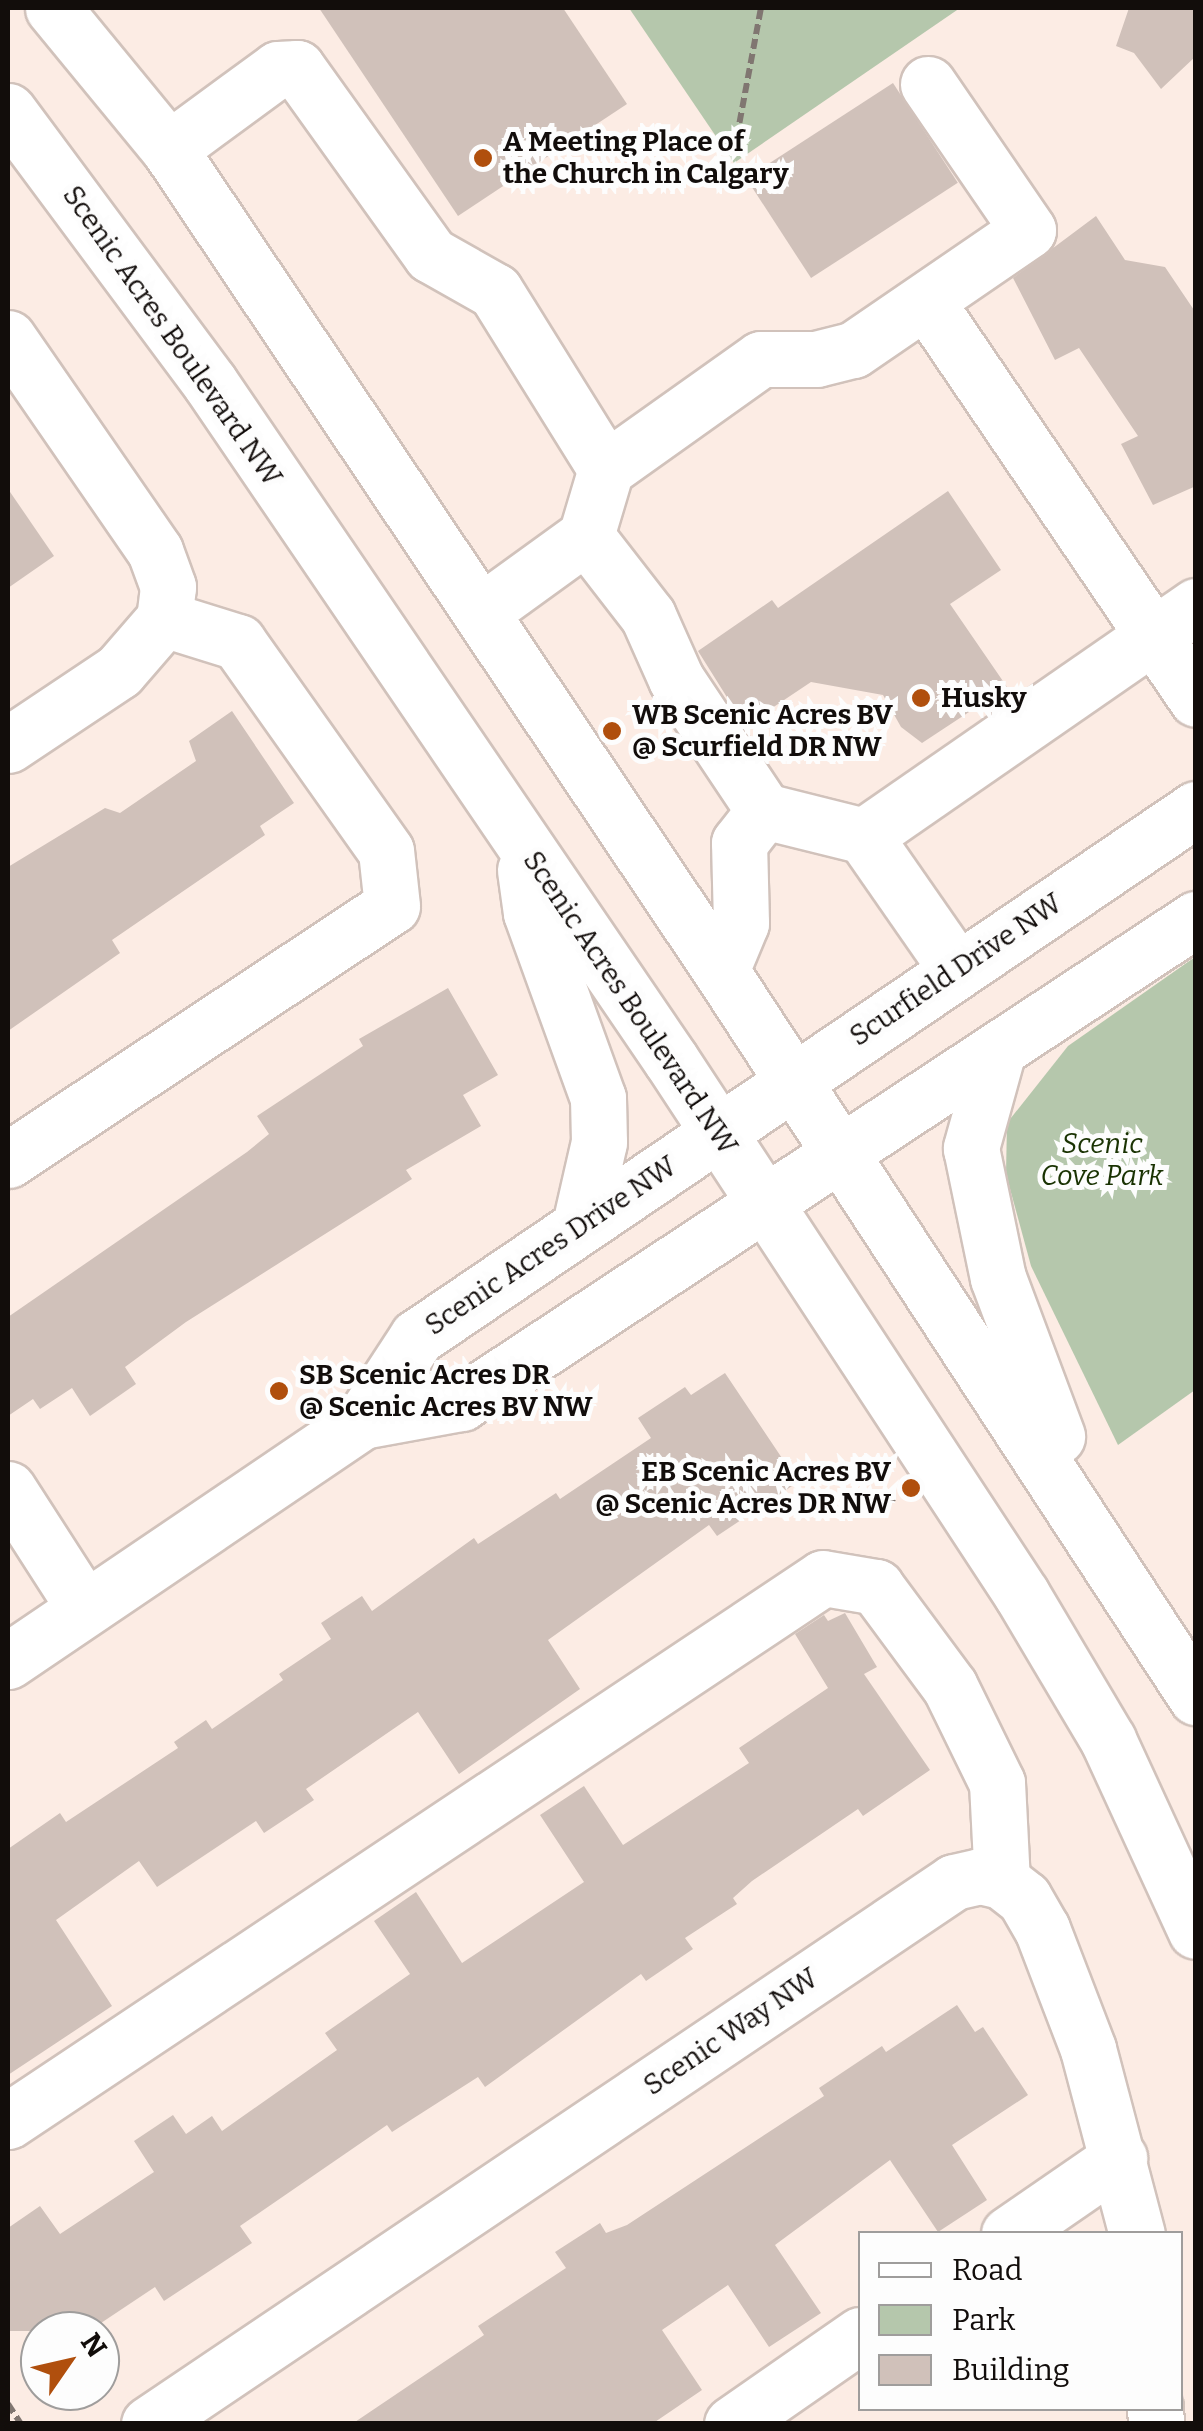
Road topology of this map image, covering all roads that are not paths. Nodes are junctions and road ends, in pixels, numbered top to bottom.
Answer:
1 (53, 8) edge
2 (928, 84) dead end
3 (8, 112) edge
4 (169, 149) junction
5 (926, 300) junction
6 (8, 338) edge
7 (606, 469) junction
8 (586, 536) junction
9 (481, 612) junction
10 (164, 619) junction
11 (1175, 621) edge
12 (1196, 699) edge
13 (8, 746) edge
14 (1196, 809) edge
15 (764, 811) junction
16 (864, 836) junction
17 (522, 842) junction
18 (1196, 919) edge
19 (957, 970) junction
20 (722, 971) junction
21 (997, 1054) junction
22 (794, 1081) junction
23 (719, 1133) junction
24 (840, 1156) junction
25 (8, 1160) edge
26 (766, 1205) junction
27 (580, 1226) junction
28 (362, 1421) junction
29 (8, 1488) edge
30 (1109, 1559) junction
31 (84, 1606) junction
32 (12, 1646) edge
33 (1196, 1697) edge
34 (1002, 1881) junction
35 (1196, 1931) edge
36 (8, 2121) edge
37 (1119, 2158) junction
38 (1012, 2231) edge
39 (1136, 2231) edge
40 (858, 2336) edge
41 (149, 2424) edge
42 (732, 2424) edge

1 - 4 street
2 - 5 street
3 - 17 street, Scenic Acres Boulevard NW
4 - 7 street
4 - 9 street
5 - 7 street
5 - 11 street
6 - 10 street
7 - 8 street
8 - 9 street
8 - 15 street
9 - 20 street
10 - 13 street
10 - 25 street
11 - 12 street
11 - 16 street
14 - 19 street, Scurfield Drive NW
15 - 16 street
15 - 20 street
16 - 19 street
17 - 23 street, Scenic Acres Boulevard NW
17 - 27 street
18 - 21 street
19 - 22 street, Scurfield Drive NW
20 - 22 street
21 - 24 street
21 - 30 street
22 - 23 street, Scurfield Drive NW
22 - 24 street
23 - 26 street, Scenic Acres Boulevard NW
23 - 27 street, Scenic Acres Drive NW
24 - 26 street
24 - 30 street
26 - 28 street, Scenic Acres Drive NW
26 - 35 street, Scenic Acres Boulevard NW
27 - 28 street, Scenic Acres Drive NW
28 - 31 street, Scenic Acres Drive NW
29 - 31 street
30 - 33 street
31 - 32 street, Scenic Acres Drive NW
34 - 36 street
34 - 37 street
34 - 41 street, Scenic Way NW
37 - 38 street
37 - 39 street
40 - 42 street

